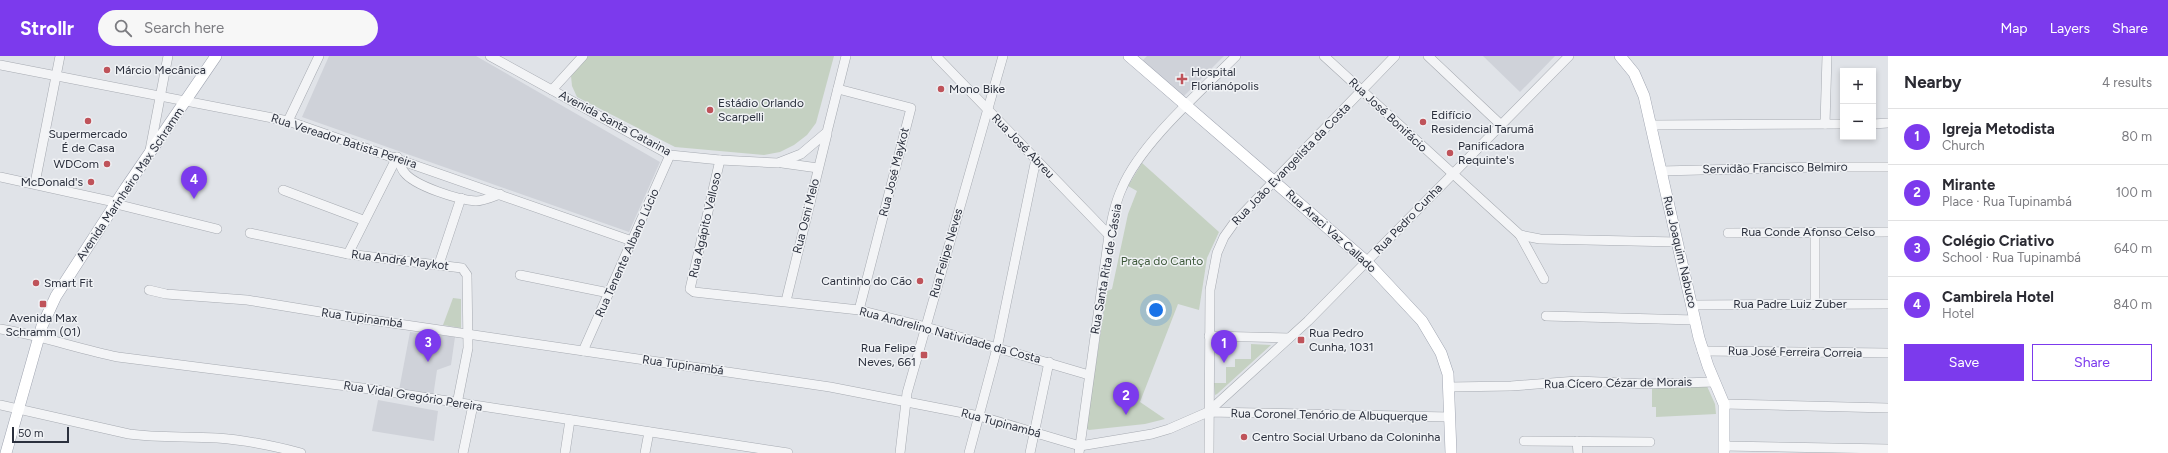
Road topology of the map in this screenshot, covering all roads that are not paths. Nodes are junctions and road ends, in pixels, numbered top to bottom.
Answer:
1 (60, 56) edge
2 (168, 56) edge
3 (216, 56) edge
4 (319, 56) edge
5 (490, 56) edge
6 (582, 56) edge
7 (846, 56) edge
8 (936, 56) edge
9 (1003, 56) edge
10 (1129, 56) edge
11 (1236, 56) edge
12 (1324, 56) edge
13 (1395, 56) edge
14 (1428, 56) edge
15 (1569, 56) edge
16 (1620, 56) edge
17 (1827, 56) edge
18 (0, 65) edge
19 (56, 76) junction
20 (838, 89) junction
21 (552, 90) junction
22 (1362, 91) junction
23 (161, 96) junction
24 (186, 100) junction
25 (1187, 105) junction
26 (987, 108) junction
27 (288, 121) junction
28 (1888, 123) edge
29 (1500, 124) junction
30 (1826, 124) junction
31 (1840, 124) edge
32 (1876, 124) edge
33 (1651, 125) junction
34 (827, 132) junction
35 (150, 153) junction
36 (670, 155) junction
37 (397, 158) junction
38 (1036, 159) junction
39 (720, 160) junction
40 (778, 162) junction
41 (1888, 167) edge
42 (818, 168) junction
43 (1661, 171) junction
44 (1452, 174) junction
45 (0, 177) edge
46 (1274, 180) junction
47 (35, 183) junction
48 (283, 190) dead end
49 (500, 194) junction
50 (461, 198) junction
51 (116, 204) junction
52 (363, 220) junction
53 (216, 229) dead end
54 (1815, 232) junction
55 (1888, 232) edge
56 (250, 233) dead end
57 (1728, 233) dead end
58 (1109, 235) junction
59 (1520, 235) junction
60 (632, 241) junction
61 (1677, 242) junction
62 (348, 254) junction
63 (1367, 262) junction
64 (439, 264) junction
65 (520, 275) dead end
66 (1544, 279) dead end
67 (690, 289) joint
68 (149, 290) dead end
69 (609, 293) junction
70 (786, 301) junction
71 (1815, 304) junction
72 (1888, 304) edge
73 (1692, 305) junction
74 (859, 310) junction
75 (1546, 316) dead end
76 (1695, 320) junction
77 (926, 327) junction
78 (0, 329) edge
79 (468, 333) junction
80 (39, 336) junction
81 (1209, 336) junction
82 (1289, 338) junction
83 (997, 348) junction
84 (583, 351) junction
85 (1702, 351) junction
86 (1888, 353) edge
87 (1049, 362) junction
88 (1089, 375) junction
89 (1714, 382) junction
90 (1449, 387) junction
91 (905, 401) junction
92 (457, 404) junction
93 (1724, 404) junction
94 (0, 405) edge
95 (473, 405) junction
96 (19, 408) junction
97 (1888, 408) edge
98 (1208, 412) junction
99 (979, 416) junction
100 (1450, 417) junction
101 (570, 420) junction
102 (649, 432) junction
103 (1035, 432) junction
104 (1524, 441) dead end
105 (1578, 441) junction
106 (1650, 442) dead end
107 (1080, 449) edge
108 (1888, 449) edge
109 (1724, 450) edge
110 (6, 453) edge
111 (301, 453) edge
112 (463, 453) edge
113 (565, 453) edge
114 (645, 453) edge
115 (788, 453) edge
116 (900, 453) edge
117 (969, 453) edge
118 (1030, 453) edge
119 (1210, 453) edge
120 (1451, 453) edge
121 (1578, 453) edge

1 - 19 street
2 - 23 street
3 - 24 main road, Avenida Marinheiro Max Schramm
4 - 27 street
5 - 21 street, Avenida Santa Catarina
6 - 21 street
7 - 20 street
8 - 26 street, Rua José Abreu
9 - 26 street, Rua Felipe Neves
10 - 25 main road, Rua Araci Vaz Callado
11 - 25 street, Rua Santa Rita de Cássia
12 - 22 street, Rua José Bonifácio
13 - 22 street, Rua João Evangelista da Costa
14 - 29 street
15 - 29 street, Rua Pedro Cunha
16 - 33 main road, Rua Joaquim Nabuco
17 - 30 street
18 - 19 street, Rua Vereador Batista Pereira
19 - 23 street, Rua Vereador Batista Pereira
19 - 47 street
20 - 34 street
20 - 74 street, Rua José Maykot
21 - 36 street, Avenida Santa Catarina
22 - 44 street, Rua José Bonifácio
22 - 46 street, Rua João Evangelista da Costa
23 - 24 street, Rua Vereador Batista Pereira
23 - 35 street
24 - 27 street, Rua Vereador Batista Pereira
24 - 35 main road, Avenida Marinheiro Max Schramm
25 - 46 main road, Rua Araci Vaz Callado
25 - 58 street, Rua Santa Rita de Cássia
26 - 38 street, Rua José Abreu
26 - 77 street, Rua Felipe Neves
27 - 37 street, Rua Vereador Batista Pereira
28 - 32 street
29 - 44 street, Rua Pedro Cunha
30 - 31 street
30 - 33 street
33 - 43 main road, Rua Joaquim Nabuco
34 - 40 street, Avenida Santa Catarina
34 - 42 street, Rua Osni Melo
35 - 51 main road, Avenida Marinheiro Max Schramm
36 - 39 street, Avenida Santa Catarina
36 - 60 street, Rua Tenente Albano Lúcio
37 - 49 street, Rua Vereador Batista Pereira
37 - 50 street
37 - 52 street
38 - 58 street, Rua José Abreu
38 - 83 street
39 - 40 street, Avenida Santa Catarina
39 - 67 street, Rua Agápito Velloso
40 - 42 street
41 - 43 street, Servidão Francisco Belmiro
42 - 70 street, Rua Osni Melo
43 - 61 main road, Rua Joaquim Nabuco
44 - 59 street, Rua José Bonifácio
44 - 63 street, Rua Pedro Cunha
45 - 47 street
46 - 63 main road, Rua Araci Vaz Callado
46 - 81 street, Rua João Evangelista da Costa
47 - 51 street
48 - 52 street
49 - 50 street
49 - 60 street, Rua Vereador Batista Pereira
50 - 64 street
51 - 53 street
51 - 80 main road, Avenida Marinheiro Max Schramm
52 - 62 street
54 - 55 street, Rua Conde Afonso Celso
54 - 57 street, Rua Conde Afonso Celso
54 - 71 street
56 - 62 street, Rua André Maykot
58 - 88 street, Rua Santa Rita de Cássia
59 - 61 street
59 - 66 street
60 - 69 street, Rua Tenente Albano Lúcio
61 - 73 main road, Rua Joaquim Nabuco
62 - 64 street, Rua André Maykot
63 - 82 street, Rua Pedro Cunha
63 - 90 main road, Rua Araci Vaz Callado
64 - 79 street, Rua André Maykot
65 - 69 street
67 - 70 street, Rua Andrelino Natividade da Costa
68 - 79 street, Rua Tupinambá
69 - 84 street, Rua Tenente Albano Lúcio
70 - 74 street, Rua Andrelino Natividade da Costa
71 - 72 street, Rua Padre Luiz Zuber
71 - 73 street, Rua Padre Luiz Zuber
73 - 76 main road, Rua Joaquim Nabuco
74 - 77 street, Rua Andrelino Natividade da Costa
75 - 76 street
76 - 85 main road, Rua Joaquim Nabuco
77 - 83 street, Rua Andrelino Natividade da Costa
77 - 91 street, Rua Felipe Neves
78 - 80 street, Rua Vidal Gregório Pereira
79 - 84 street, Rua Tupinambá
79 - 92 street, Rua André Maykot
80 - 92 street, Rua Vidal Gregório Pereira
80 - 96 main road, Avenida Marinheiro Max Schramm
81 - 82 street
81 - 98 street, Rua João Evangelista da Costa
82 - 98 street, Rua Pedro Cunha
83 - 87 street, Rua Andrelino Natividade da Costa
83 - 99 street
84 - 91 street, Rua Tupinambá
85 - 86 street, Rua José Ferreira Correia
85 - 89 main road, Rua Joaquim Nabuco
87 - 88 street, Rua Andrelino Natividade da Costa
87 - 103 street
88 - 107 street, Rua Santa Rita de Cássia
89 - 90 street, Rua Cícero Cézar de Morais
89 - 93 main road, Rua Joaquim Nabuco
90 - 100 main road, Rua Araci Vaz Callado
91 - 99 street, Rua Tupinambá
91 - 116 street, Rua Felipe Neves
92 - 95 street, Rua Vidal Gregório Pereira
93 - 97 street
93 - 109 main road, Rua Joaquim Nabuco
94 - 96 street
95 - 101 street, Rua Vidal Gregório Pereira
95 - 112 street
96 - 110 main road, Avenida Marinheiro Max Schramm
96 - 111 street
98 - 100 street, Rua Coronel Tenório de Albuquerque
98 - 107 street, Rua Tupinambá
98 - 119 street, Rua João Evangelista da Costa
99 - 103 street, Rua Tupinambá
99 - 117 street
100 - 120 main road, Rua Araci Vaz Callado
101 - 102 street, Rua Vidal Gregório Pereira
101 - 113 street
102 - 114 street
102 - 115 street, Rua Vidal Gregório Pereira
103 - 107 street, Rua Tupinambá
103 - 118 street
104 - 105 street
105 - 106 street
105 - 121 street
108 - 109 street

